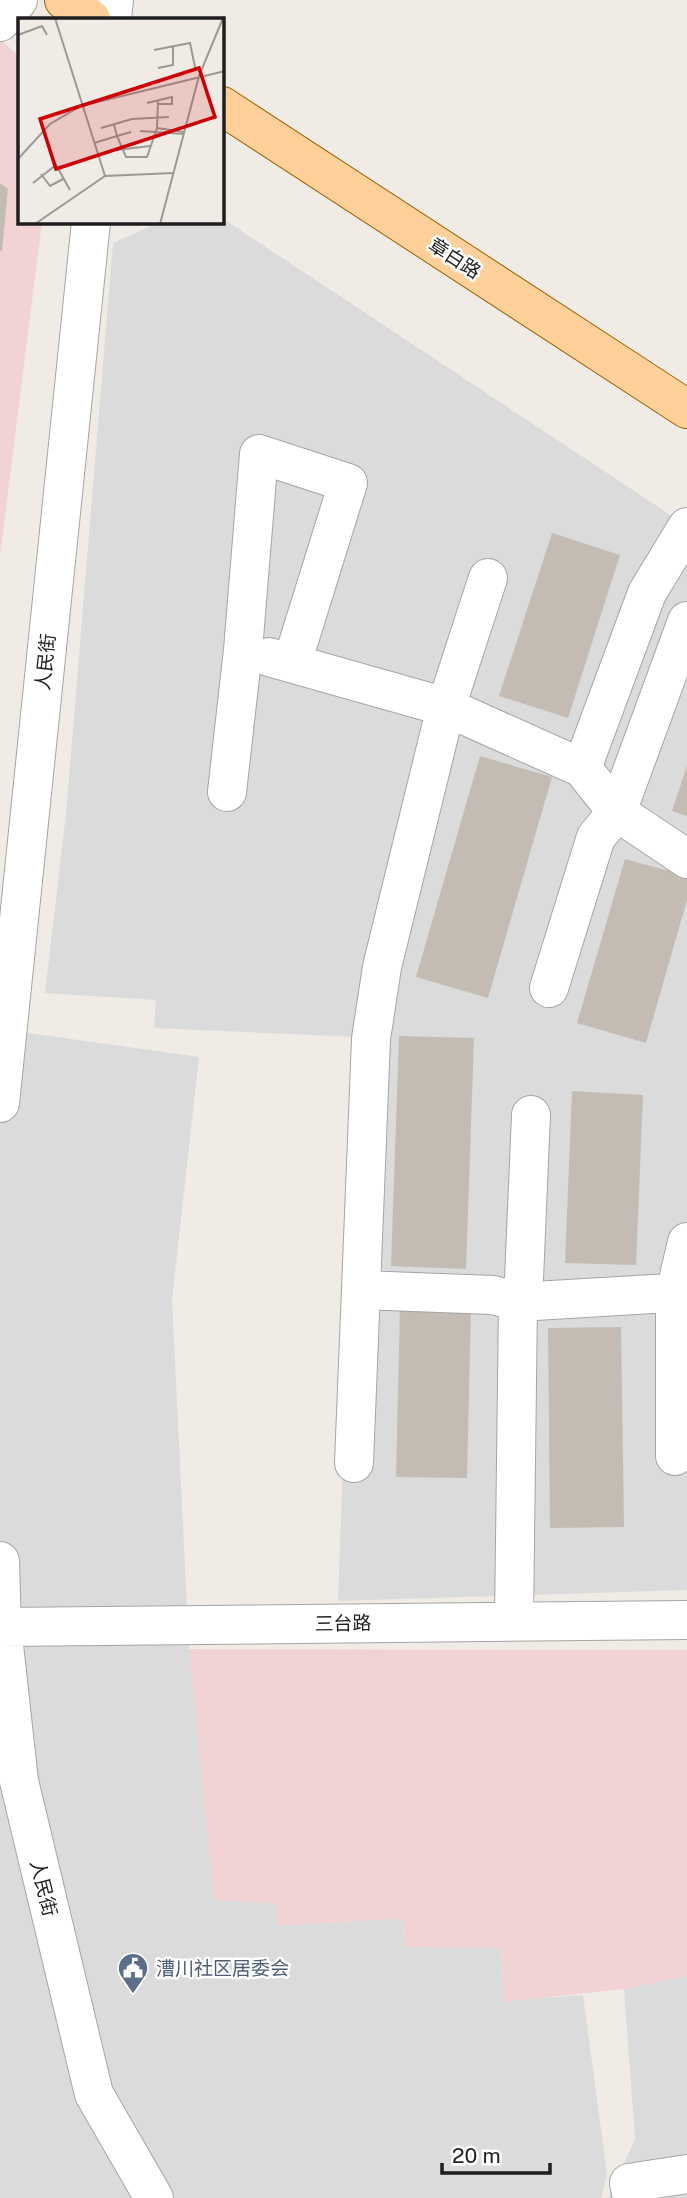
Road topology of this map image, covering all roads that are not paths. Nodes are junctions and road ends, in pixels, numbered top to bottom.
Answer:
1 (18, 0) edge
2 (64, 0) edge
3 (114, 0) edge
4 (90, 18) edge
5 (112, 18) edge
6 (0, 22) edge
7 (224, 107) edge
8 (91, 224) edge
9 (687, 409) edge
10 (687, 527) edge
11 (488, 578) dead end
12 (687, 621) edge
13 (243, 650) junction
14 (292, 663) junction
15 (446, 707) junction
16 (582, 768) junction
17 (227, 792) dead end
18 (617, 812) junction
19 (687, 859) edge
20 (549, 988) dead end
21 (0, 1103) edge
22 (531, 1115) dead end
23 (687, 1242) edge
24 (361, 1290) junction
25 (681, 1293) edge
26 (518, 1302) junction
27 (675, 1456) dead end
28 (354, 1463) dead end
29 (0, 1561) edge
30 (687, 1620) edge
31 (514, 1622) junction
32 (1, 1627) edge
33 (687, 2174) edge
34 (153, 2198) edge
35 (632, 2198) edge

1 - 6 street
2 - 4 main road
3 - 5 street
7 - 9 main road, 章白路
8 - 21 street, 人民街
10 - 16 street
11 - 15 street
12 - 18 street
13 - 14 street
13 - 14 street
13 - 17 street
14 - 15 street
15 - 16 street
15 - 24 street
16 - 18 street
18 - 19 street
18 - 20 street
22 - 26 street
23 - 25 street
24 - 26 street
24 - 28 street
25 - 26 street
25 - 27 street
26 - 31 street
29 - 32 street, 人民街
30 - 31 street, 三台路
31 - 32 street, 三台路
32 - 34 street, 人民街
33 - 35 street

